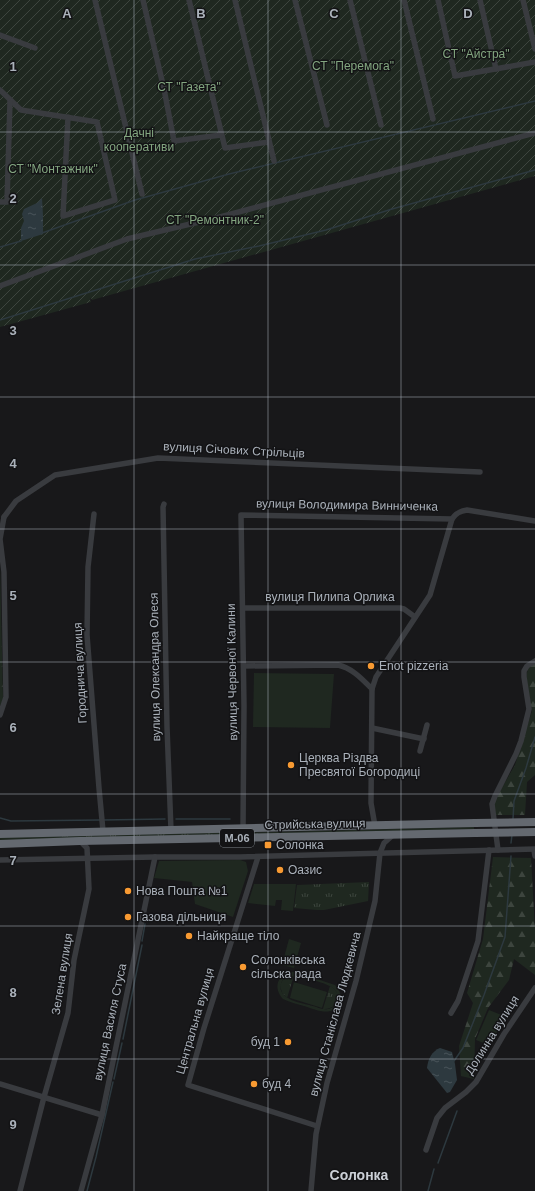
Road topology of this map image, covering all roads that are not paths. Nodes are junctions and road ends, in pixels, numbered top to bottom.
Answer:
1 (95, 0) edge
2 (143, 0) edge
3 (189, 0) edge
4 (235, 0) edge
5 (295, 0) edge
6 (350, 0) edge
7 (404, 0) edge
8 (438, 0) edge
9 (480, 0) edge
10 (523, 0) edge
11 (0, 35) edge
12 (35, 48) dead end
13 (535, 49) edge
14 (535, 62) edge
15 (496, 69) junction
16 (0, 90) edge
17 (10, 101) junction
18 (68, 118) junction
19 (433, 119) dead end
20 (327, 125) dead end
21 (381, 125) dead end
22 (535, 133) edge
23 (221, 135) junction
24 (269, 142) junction
25 (274, 161) dead end
26 (142, 194) dead end
27 (0, 202) edge
28 (0, 286) edge
29 (480, 472) dead end
30 (164, 504) dead end
31 (94, 514) dead end
32 (241, 514) joint
33 (2, 516) edge
34 (452, 518) junction
35 (535, 521) edge
36 (243, 608) junction
37 (415, 617) junction
38 (535, 661) edge
39 (244, 666) junction
40 (372, 689) junction
41 (0, 715) edge
42 (427, 725) dead end
43 (372, 728) junction
44 (424, 739) junction
45 (420, 751) dead end
46 (535, 822) edge
47 (375, 826) junction
48 (243, 829) junction
49 (172, 830) junction
50 (103, 831) junction
51 (535, 832) edge
52 (0, 834) edge
53 (373, 835) junction
54 (393, 835) junction
55 (98, 840) junction
56 (80, 841) junction
57 (384, 843) junction
58 (0, 844) edge
59 (489, 850) junction
60 (498, 850) junction
61 (535, 850) edge
62 (380, 853) junction
63 (87, 855) junction
64 (535, 856) edge
65 (155, 857) junction
66 (258, 857) junction
67 (0, 860) edge
68 (535, 988) edge
69 (451, 1013) dead end
70 (0, 1084) edge
71 (44, 1097) junction
72 (102, 1115) junction
73 (317, 1126) junction
74 (426, 1150) dead end
75 (20, 1191) edge
76 (81, 1191) edge
77 (311, 1191) edge

1 - 26 street
2 - 23 street
3 - 23 street
4 - 24 street
5 - 20 street
6 - 21 street
7 - 19 street
8 - 15 street
9 - 15 street
10 - 13 street
11 - 12 street
14 - 15 street
16 - 17 street
17 - 18 street
17 - 27 street
18 - 18 street
22 - 28 street
23 - 24 street
24 - 25 street
29 - 33 street, вулиця Січових Стрільців
30 - 49 street, вулиця Олександра Олеся
31 - 50 street, Городнича вулиця
32 - 34 street, вулиця Володимира Винниченка
32 - 36 street, вулиця Червоної Калини
33 - 41 street
34 - 35 street
34 - 37 street
36 - 37 street, вулиця Пилипа Орлика
36 - 39 street, вулиця Червоної Калини
37 - 40 street
38 - 60 street
39 - 40 street
39 - 48 street, вулиця Червоної Калини
40 - 43 street
42 - 44 street
43 - 44 street
43 - 47 street
44 - 45 street
46 - 47 highway, Стрийська вулиця / М-06, bridge
47 - 48 highway, Стрийська вулиця / М-06
48 - 49 highway, Стрийська вулиця / М-06
49 - 50 highway, Стрийська вулиця / М-06
50 - 52 highway, Стрийська вулиця / М-06
51 - 54 highway, Стрийська вулиця / М-06, bridge
53 - 54 highway, Стрийська вулиця / М-06
53 - 55 highway, Стрийська вулиця / М-06
53 - 57 street
54 - 57 street, вулиця Станіслава Людкевича
55 - 56 highway, Стрийська вулиця / М-06
55 - 63 street
56 - 58 highway, Стрийська вулиця / М-06
56 - 63 street, Зелена вулиця
57 - 62 street, вулиця Станіслава Людкевича
59 - 60 street
59 - 62 street
59 - 69 street
60 - 61 street
61 - 64 street
62 - 66 street
62 - 73 street, вулиця Станіслава Людкевича
63 - 65 street
63 - 67 street
63 - 71 street, Зелена вулиця
65 - 66 street
65 - 72 street, вулиця Василя Стуса
66 - 73 street, Центральна вулиця
68 - 74 street, Долинна вулиця
70 - 71 street
71 - 72 street
71 - 75 street, Зелена вулиця
72 - 76 street, вулиця Василя Стуса
73 - 77 street, вулиця Станіслава Людкевича

